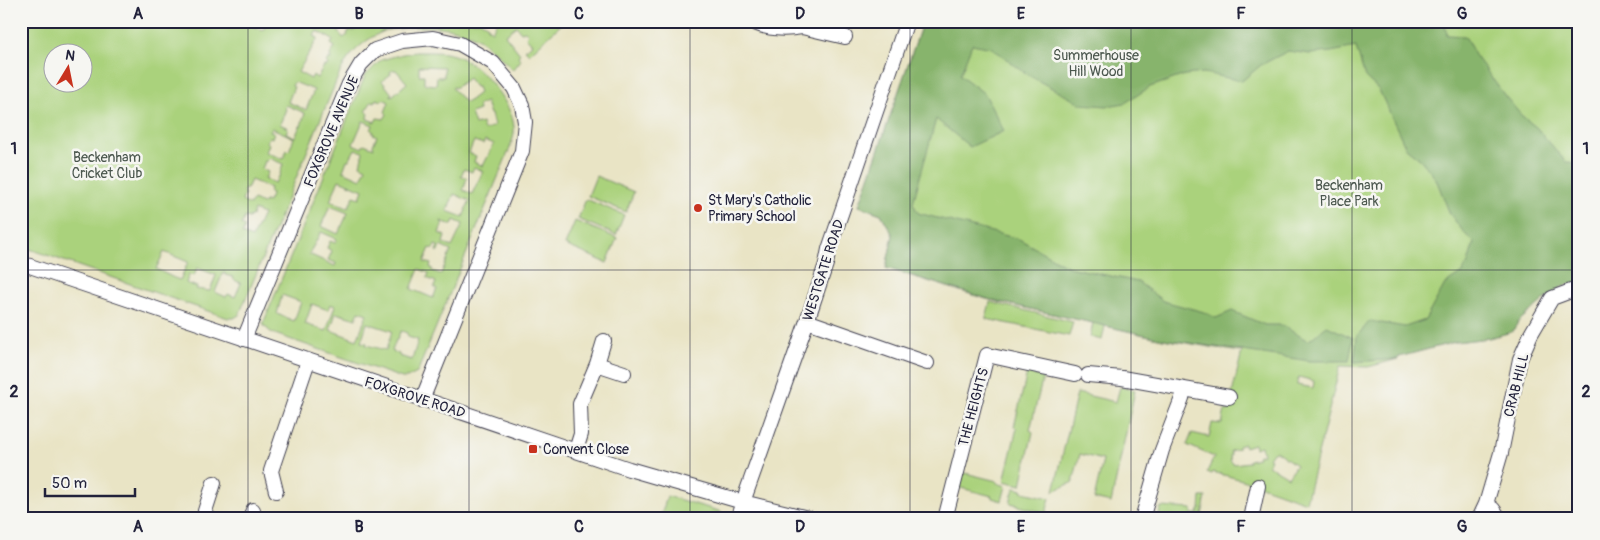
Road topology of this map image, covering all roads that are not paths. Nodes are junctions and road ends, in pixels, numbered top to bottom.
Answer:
1 (751, 21) edge
2 (906, 21) edge
3 (804, 24) edge
4 (845, 37) dead end
5 (21, 263) edge
6 (1579, 288) edge
7 (807, 322) junction
8 (244, 339) junction
9 (604, 341) dead end
10 (308, 361) junction
11 (927, 363) dead end
12 (597, 364) junction
13 (624, 373) dead end
14 (1184, 390) junction
15 (1230, 397) dead end
16 (422, 400) junction
17 (576, 450) junction
18 (214, 482) dead end
19 (1258, 486) dead end
20 (276, 491) dead end
21 (743, 502) junction
22 (1486, 504) junction
23 (209, 519) edge
24 (737, 519) edge
25 (812, 519) edge
26 (945, 519) edge
27 (1142, 519) edge
28 (1251, 519) edge
29 (1479, 519) edge
30 (1500, 519) edge

1 - 3 street
2 - 7 street, WESTGATE ROAD
3 - 4 street
5 - 8 street, FOXGROVE ROAD
6 - 22 street, CRAB HILL
7 - 11 street
7 - 21 street, WESTGATE ROAD
8 - 10 street, FOXGROVE ROAD
8 - 16 street, FOXGROVE AVENUE
9 - 12 street
10 - 16 street, FOXGROVE ROAD
10 - 20 street
12 - 13 street
12 - 17 street
14 - 15 street, THE HEIGHTS
14 - 26 street, THE HEIGHTS
14 - 27 street
16 - 17 street, FOXGROVE ROAD
17 - 21 street, FOXGROVE ROAD
18 - 23 street
19 - 28 street
21 - 24 street, WESTGATE ROAD
21 - 25 street, FOXGROVE ROAD
22 - 29 street
22 - 30 street

